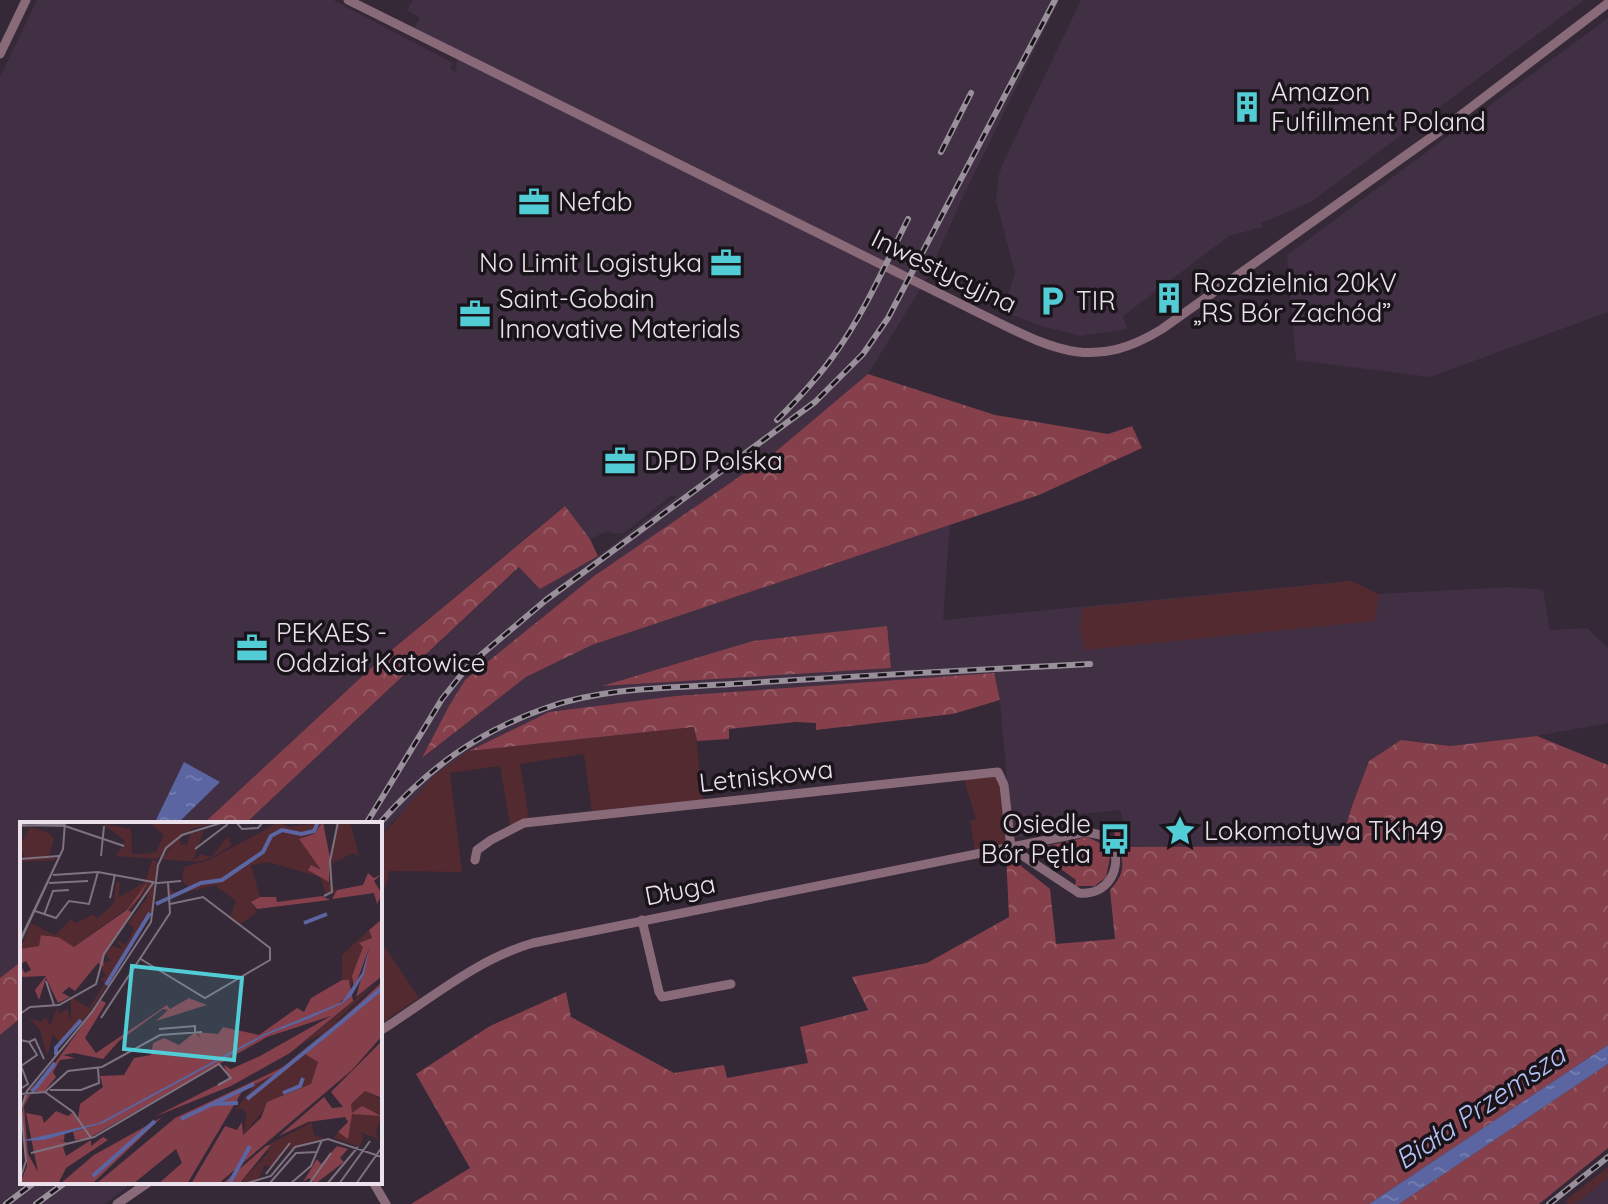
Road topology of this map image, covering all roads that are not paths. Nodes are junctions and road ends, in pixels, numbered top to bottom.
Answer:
1 (26, 0) edge
2 (348, 0) edge
3 (1608, 3) edge
4 (0, 54) edge
5 (1011, 848) junction
6 (475, 860) dead end
7 (642, 920) junction
8 (731, 984) dead end
9 (382, 1030) edge
10 (146, 1184) edge
11 (374, 1184) edge
12 (117, 1204) edge
13 (386, 1204) edge

1 - 4 street
2 - 3 street, Inwestycyjna
5 - 5 street, Długa
5 - 6 street, Letniskowa
5 - 7 street, Długa
7 - 8 street
7 - 9 street, Długa
10 - 12 street
11 - 13 street

